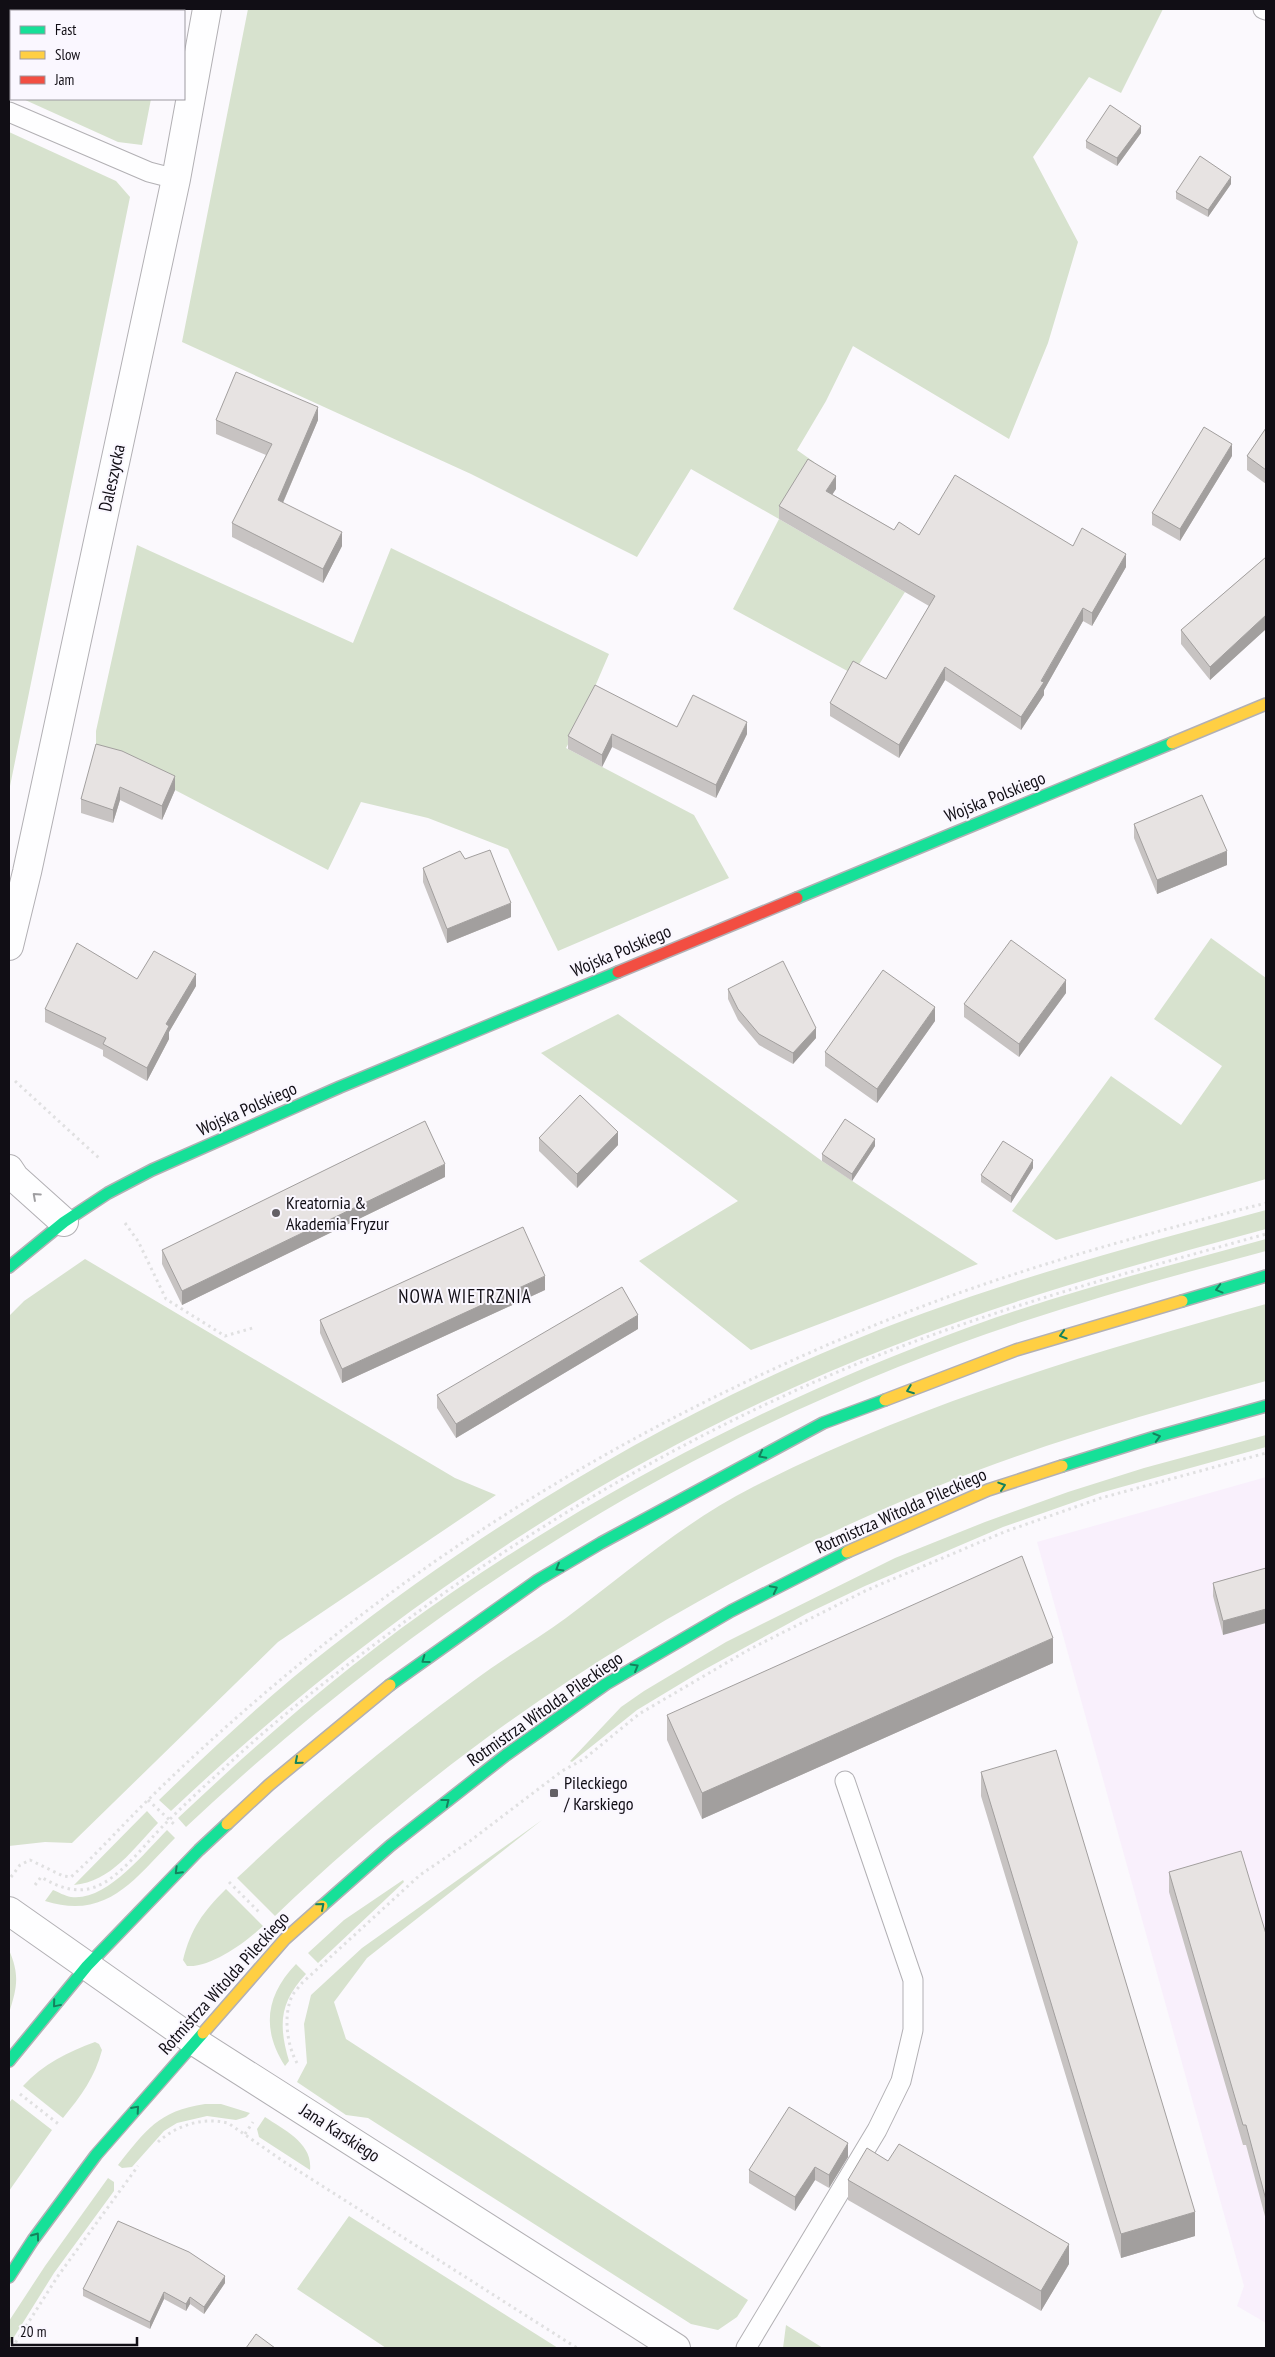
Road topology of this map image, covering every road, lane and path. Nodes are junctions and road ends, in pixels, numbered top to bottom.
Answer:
1 (207, 9) edge
2 (1263, 9) edge
3 (1266, 10) edge
4 (9, 112) edge
5 (176, 180) junction
6 (1266, 704) edge
7 (9, 946) edge
8 (15, 1081) dead end
9 (104, 1162) dead end
10 (9, 1169) edge
11 (123, 1221) dead end
12 (64, 1222) junction
13 (9, 1267) edge
14 (1266, 1276) edge
15 (256, 1327) dead end
16 (1266, 1406) edge
17 (1266, 1453) edge
18 (844, 1781) dead end
19 (148, 1800) dead end
20 (229, 1882) dead end
21 (32, 1889) dead end
22 (9, 1911) edge
23 (264, 1917) dead end
24 (87, 1966) junction
25 (194, 2041) junction
26 (9, 2061) edge
27 (292, 2068) dead end
28 (14, 2090) dead end
29 (60, 2126) dead end
30 (152, 2148) dead end
31 (142, 2161) dead end
32 (9, 2277) edge
33 (12, 2348) edge
34 (577, 2348) edge
35 (676, 2348) edge
36 (746, 2348) edge

1 - 5 street, Daleszycka
2 - 3 lane
4 - 5 lane
5 - 7 street, Daleszycka
6 - 12 main road, Wojska Polskiego
8 - 9 path
12 -> 10 street
11 - 15 path
12 - 13 main road, Wojska Polskiego
14 -> 24 main road
25 -> 16 main road, Rotmistrza Witolda Pileckiego
17 - 27 path
18 - 36 lane
19 - 21 path
20 - 23 path
22 - 24 street, Jana Karskiego
24 - 25 street, Jana Karskiego
24 -> 26 main road
32 -> 25 main road, Rotmistrza Witolda Pileckiego
25 - 35 street, Jana Karskiego
28 - 29 path
30 - 34 path
31 - 33 path

